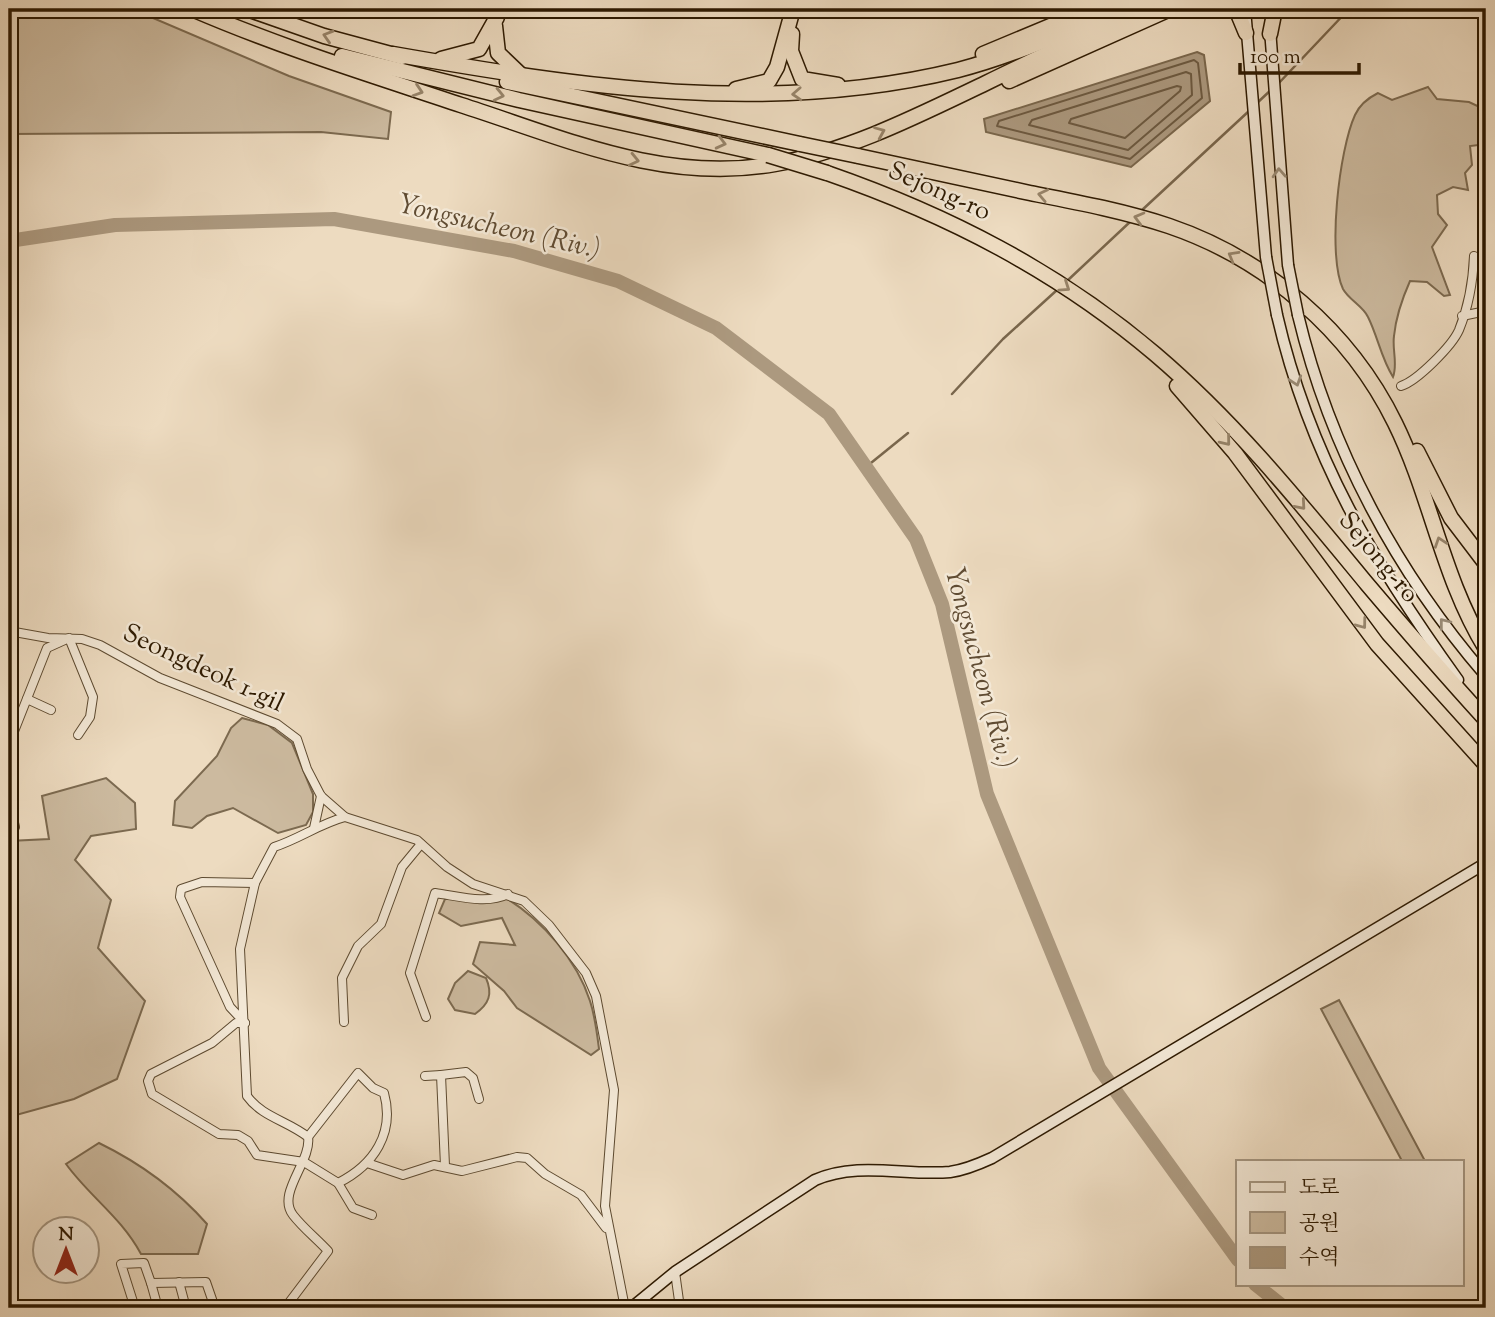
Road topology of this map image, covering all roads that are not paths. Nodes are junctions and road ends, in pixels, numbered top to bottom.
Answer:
1 (192, 9) edge
2 (198, 9) edge
3 (247, 9) edge
4 (794, 9) edge
5 (1091, 9) edge
6 (1122, 9) edge
7 (1145, 9) edge
8 (1236, 9) edge
9 (1245, 9) edge
10 (1268, 9) edge
11 (1275, 9) edge
12 (1166, 10) edge
13 (498, 13) edge
14 (1246, 33) junction
15 (1270, 34) junction
16 (393, 54) junction
17 (430, 61) junction
18 (521, 75) junction
19 (913, 79) junction
20 (864, 88) junction
21 (700, 94) junction
22 (920, 115) junction
23 (1474, 256) dead end
24 (1486, 311) edge
25 (1462, 316) junction
26 (1112, 321) junction
27 (1373, 383) junction
28 (1401, 386) dead end
29 (1486, 564) edge
30 (9, 631) edge
31 (69, 638) junction
32 (1486, 649) edge
33 (1486, 676) edge
34 (27, 699) junction
35 (51, 710) dead end
36 (1486, 718) edge
37 (78, 735) dead end
38 (9, 744) edge
39 (1486, 765) edge
40 (321, 796) junction
41 (9, 800) edge
42 (345, 817) junction
43 (15, 827) dead end
44 (314, 828) junction
45 (421, 844) junction
46 (1486, 863) edge
47 (256, 883) junction
48 (508, 894) junction
49 (426, 1017) dead end
50 (344, 1022) dead end
51 (245, 1023) junction
52 (441, 1075) junction
53 (425, 1076) dead end
54 (479, 1099) dead end
55 (308, 1137) junction
56 (304, 1162) junction
57 (367, 1163) junction
58 (445, 1166) junction
59 (338, 1183) junction
60 (372, 1215) dead end
61 (608, 1230) junction
62 (675, 1272) junction
63 (179, 1282) junction
64 (151, 1283) junction
65 (135, 1308) edge
66 (158, 1308) edge
67 (186, 1308) edge
68 (215, 1308) edge
69 (285, 1308) edge
70 (625, 1308) edge
71 (631, 1308) edge
72 (680, 1308) edge

1 -> 22 highway
2 -> 26 highway, Sejong-ro, bridge
16 -> 3 highway, Sejong-ro
4 - 20 highway
4 - 21 highway
5 - 19 highway
6 - 19 highway
7 - 22 highway
8 - 14 highway
9 - 14 street
10 - 15 street
11 - 15 highway
12 - 22 highway
13 - 17 highway
13 - 18 highway
14 -> 36 street, bridge
33 -> 15 street, bridge
16 - 17 highway
27 -> 16 highway, Sejong-ro, bridge
17 - 18 highway
18 - 21 highway
19 - 20 highway
20 -> 21 highway
23 - 25 street
24 - 25 street
25 - 28 street
26 -> 36 highway, Sejong-ro
26 -> 39 highway
27 - 29 highway
32 -> 27 highway, Sejong-ro
30 - 31 street, Seongdeok 1-gil
31 - 34 street
31 - 37 street
31 - 40 street, Seongdeok 1-gil
34 - 35 street
34 - 38 street
40 - 42 street, Seongdeok 1-gil
40 - 44 street
41 - 43 street
42 - 44 street
42 - 45 street, Seongdeok 1-gil
44 - 47 street
45 - 48 street, Seongdeok 1-gil
45 - 50 street
46 - 62 street
47 - 51 street
47 - 51 street
48 - 49 street
48 - 61 street, Seongdeok 1-gil
51 - 55 street
51 - 56 street
52 - 53 street
52 - 54 street
52 - 58 street
55 - 56 street
55 - 57 street
56 - 59 street
56 - 69 street
57 - 58 street, Seongdeok 1-gil
57 - 59 street
58 - 61 street, Seongdeok 1-gil
59 - 60 street
61 - 70 street, Seongdeok 1-gil
62 - 71 street
62 - 72 street
63 - 64 street
63 - 67 street
63 - 68 street
64 - 65 street
64 - 66 street

